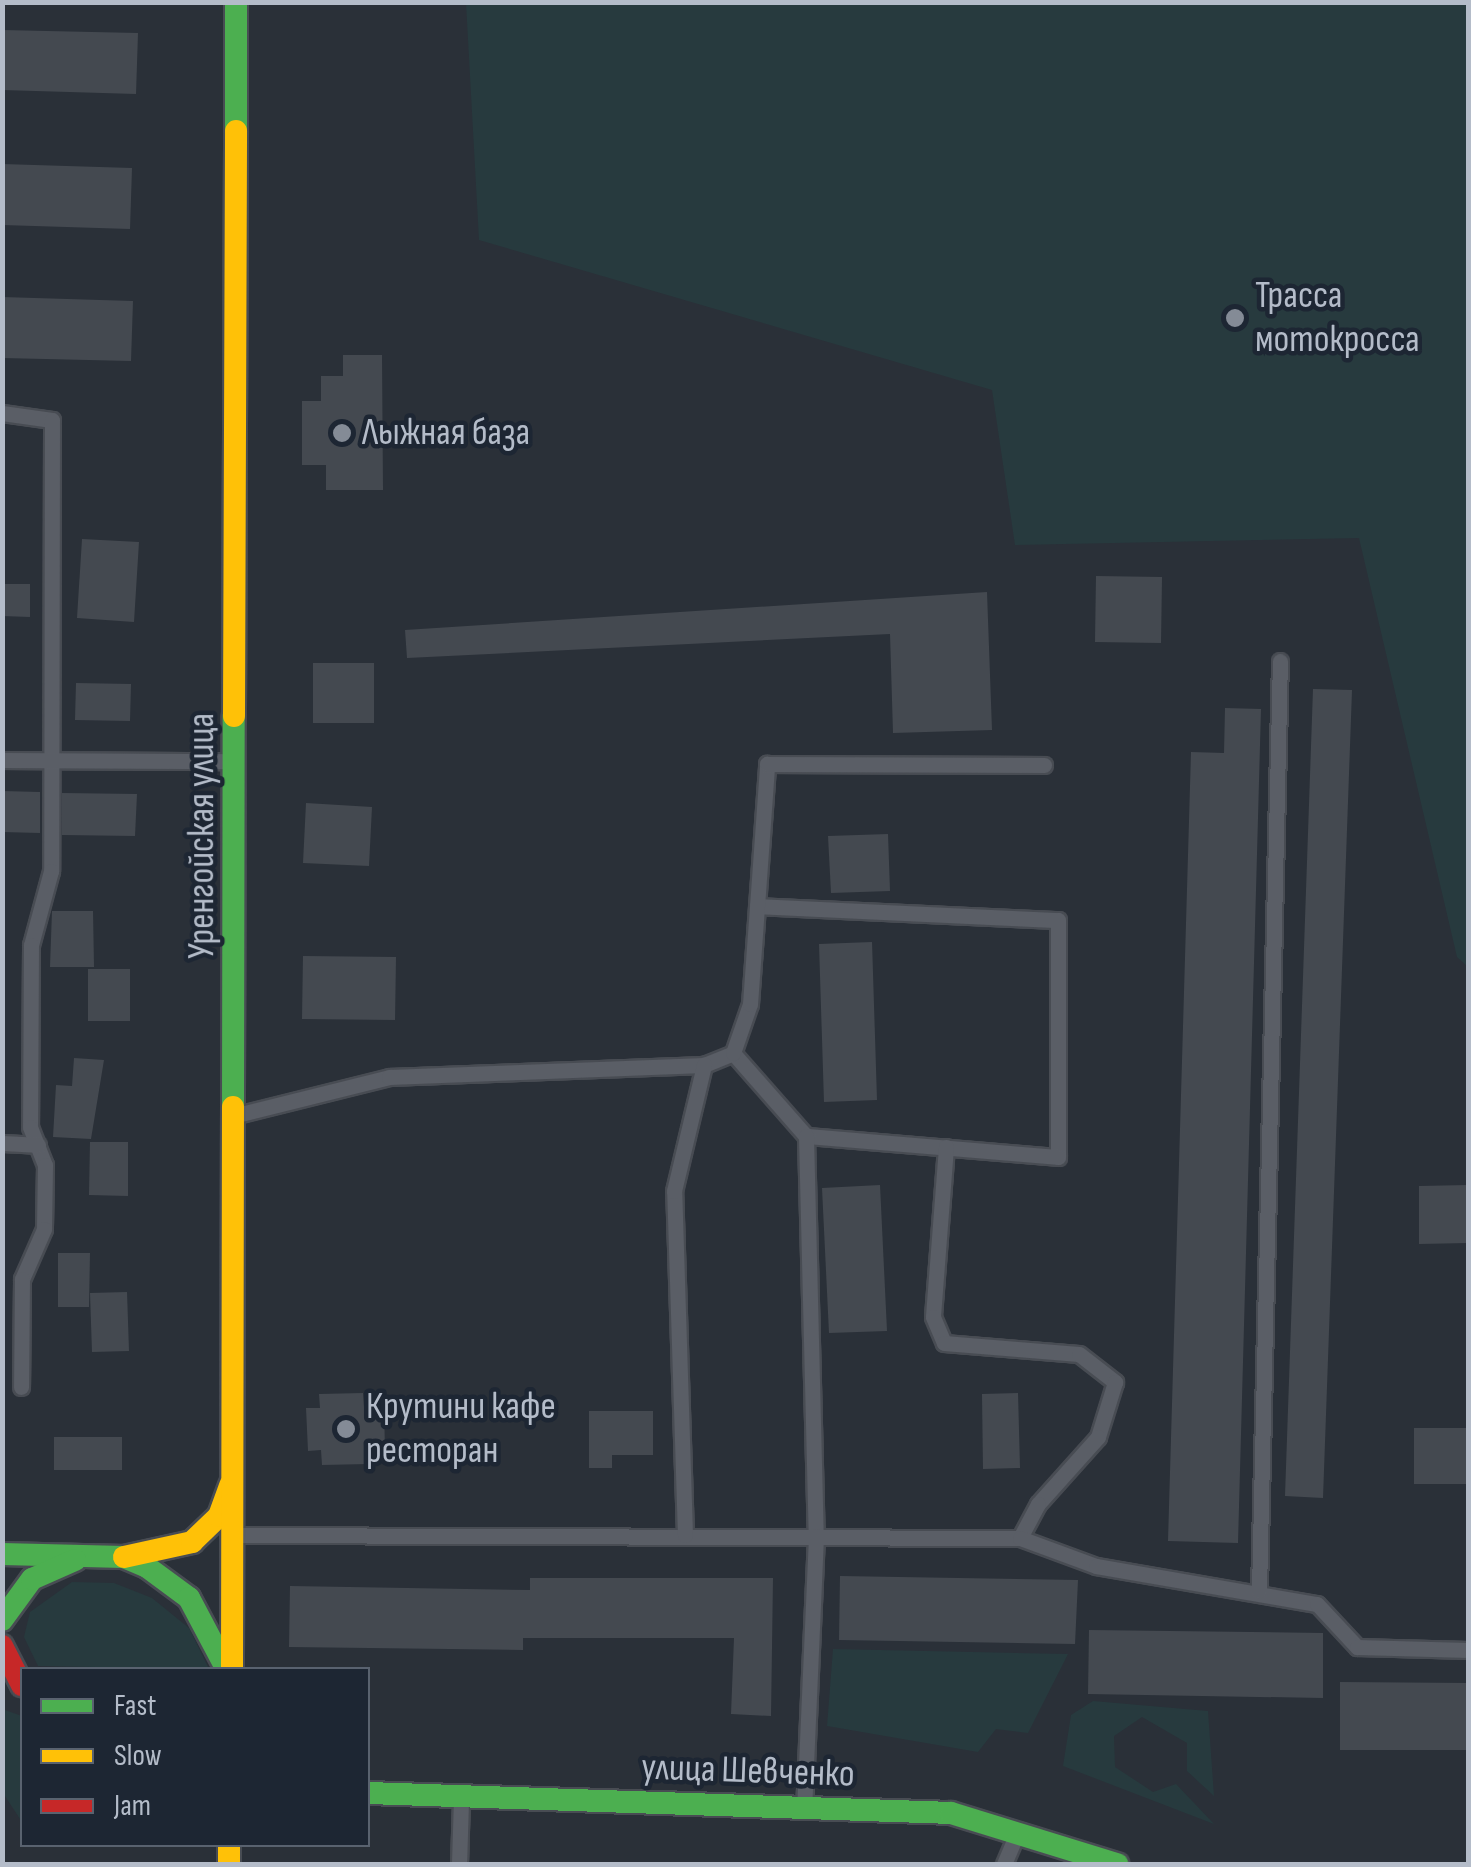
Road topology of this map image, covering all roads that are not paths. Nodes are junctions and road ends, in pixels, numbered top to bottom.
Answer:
1 (236, 2) edge
2 (2, 413) edge
3 (1280, 661) dead end
4 (52, 758) junction
5 (2, 760) edge
6 (237, 761) junction
7 (1044, 765) dead end
8 (758, 906) junction
9 (734, 1053) junction
10 (704, 1066) junction
11 (236, 1115) junction
12 (806, 1136) junction
13 (2, 1143) edge
14 (38, 1144) junction
15 (946, 1147) junction
16 (21, 1386) dead end
17 (234, 1464) junction
18 (233, 1535) junction
19 (685, 1535) junction
20 (816, 1536) junction
21 (1020, 1538) junction
22 (2, 1554) edge
23 (113, 1557) junction
24 (1259, 1591) junction
25 (2, 1620) edge
26 (2, 1646) edge
27 (1468, 1650) edge
28 (228, 1667) edge
29 (230, 1667) edge
30 (20, 1684) edge
31 (370, 1793) edge
32 (462, 1798) junction
33 (804, 1807) junction
34 (1019, 1827) junction
35 (459, 1864) edge
36 (1004, 1864) edge
37 (1117, 1864) edge

1 - 6 street, Уренгойская улица
2 - 4 lane
3 - 24 lane
4 - 5 lane
4 - 6 lane
4 - 14 lane
6 - 11 street, Уренгойская улица
7 - 8 lane
8 - 9 lane
8 - 15 lane
9 - 10 lane
9 - 12 lane
10 - 11 lane
10 - 19 lane
11 - 17 street, Уренгойская улица
12 - 15 lane
12 - 20 lane
13 - 14 lane
14 - 16 lane
15 - 21 lane
17 - 18 street, Уренгойская улица
17 - 23 street
18 - 19 lane
18 - 29 street, Уренгойская улица
19 - 20 lane
20 - 21 lane
20 - 33 lane
21 - 24 lane
22 - 23 street
23 - 25 street
23 - 28 street
24 - 27 lane
26 - 30 street
31 - 32 street, улица Шевченко
32 - 33 street, улица Шевченко
32 - 35 lane
33 - 34 street, улица Шевченко
34 - 36 lane
34 - 37 street, улица Шевченко

